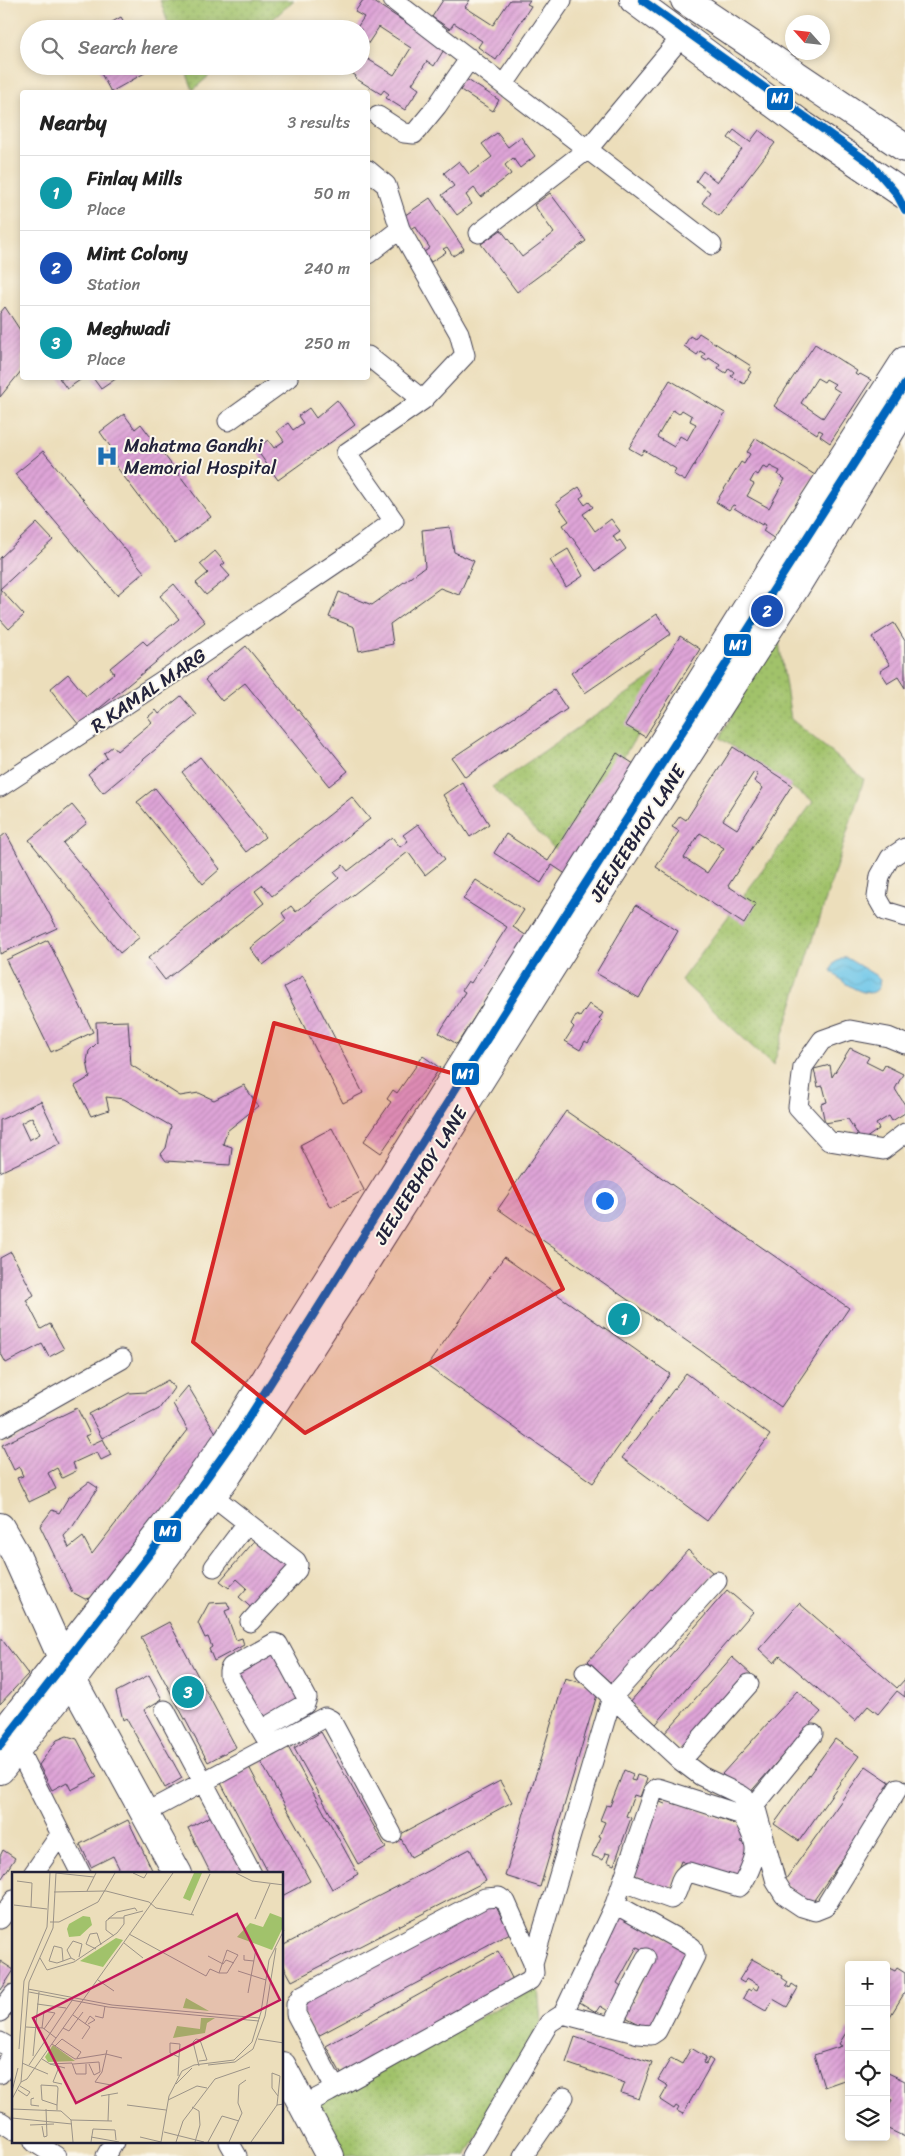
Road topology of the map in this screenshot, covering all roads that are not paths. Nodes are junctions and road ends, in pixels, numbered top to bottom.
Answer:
1 (393, 0) edge
2 (562, 0) edge
3 (634, 0) edge
4 (685, 0) edge
5 (683, 35) junction
6 (470, 58) junction
7 (504, 84) junction
8 (378, 116) dead end
9 (905, 148) edge
10 (588, 149) junction
11 (370, 172) edge
12 (905, 195) edge
13 (400, 229) junction
14 (479, 233) dead end
15 (712, 245) dead end
16 (370, 252) edge
17 (370, 358) edge
18 (905, 360) edge
19 (285, 380) edge
20 (423, 400) junction
21 (905, 406) edge
22 (228, 421) dead end
23 (855, 464) junction
24 (656, 754) junction
25 (679, 768) junction
26 (0, 787) edge
27 (905, 848) edge
28 (905, 917) edge
29 (905, 1044) edge
30 (905, 1133) edge
31 (432, 1134) junction
32 (122, 1359) dead end
33 (0, 1428) edge
34 (212, 1496) junction
35 (185, 1516) junction
36 (247, 1523) junction
37 (0, 1527) edge
38 (214, 1567) dead end
39 (717, 1581) dead end
40 (250, 1622) dead end
41 (67, 1669) junction
42 (585, 1672) dead end
43 (750, 1684) dead end
44 (612, 1697) junction
45 (165, 1710) dead end
46 (814, 1734) dead end
47 (8, 1738) edge
48 (265, 1738) junction
49 (681, 1761) junction
50 (0, 1770) edge
51 (204, 1780) junction
52 (898, 1788) dead end
53 (754, 1805) junction
54 (145, 1812) junction
55 (392, 1834) dead end
56 (60, 1835) junction
57 (34, 1872) edge
58 (80, 1872) edge
59 (177, 1872) edge
60 (251, 1872) edge
61 (624, 1882) junction
62 (12, 1903) edge
63 (615, 1904) junction
64 (0, 1919) edge
65 (646, 1958) dead end
66 (533, 1963) junction
67 (12, 1997) edge
68 (0, 2012) edge
69 (563, 2014) junction
70 (610, 2027) junction
71 (0, 2042) edge
72 (8, 2059) edge
73 (284, 2070) edge
74 (335, 2088) junction
75 (564, 2097) dead end
76 (304, 2105) junction
77 (0, 2108) edge
78 (11, 2124) edge
79 (37, 2144) edge
80 (113, 2144) edge
81 (230, 2144) edge
82 (529, 2154) edge
83 (56, 2156) edge
84 (106, 2156) edge
85 (237, 2156) edge
86 (330, 2156) edge
87 (471, 2156) edge

1 - 6 street
2 - 7 street
3 - 5 street
4 - 9 street
5 - 10 street
5 - 12 street
6 - 7 street
6 - 8 street
7 - 10 street
10 - 14 street
10 - 15 street
11 - 13 street
13 - 16 street
13 - 20 street
17 - 20 street
18 - 23 street
19 - 22 street
20 - 26 street, R KAMAL MARG
21 - 23 street, JEEJEEBHOY LANE
23 - 24 street
23 - 25 street, JEEJEEBHOY LANE
24 - 25 street
24 - 31 street
25 - 31 street, JEEJEEBHOY LANE
27 - 28 street
29 - 30 street
31 - 34 street, JEEJEEBHOY LANE
31 - 35 street
32 - 33 street
34 - 35 street, JEEJEEBHOY LANE
34 - 36 street
35 - 41 street, JEEJEEBHOY LANE
36 - 38 street
36 - 40 street
37 - 41 street
39 - 44 street
41 - 47 street, JEEJEEBHOY LANE
41 - 54 street
42 - 44 street
43 - 49 street
44 - 49 street
44 - 66 street
45 - 51 street
46 - 53 street
47 - 50 street, JEEJEEBHOY LANE
47 - 56 street
48 - 48 street
48 - 51 street
48 - 55 street
49 - 53 street
51 - 54 street
51 - 60 street
52 - 53 street
54 - 59 street
56 - 57 street
56 - 58 street
61 - 61 street
61 - 63 street
62 - 64 street
63 - 69 street
63 - 70 street
65 - 70 street
66 - 74 street
66 - 74 street
67 - 68 street
69 - 70 street
69 - 87 street
71 - 72 street
73 - 76 street
74 - 76 street
75 - 82 street
76 - 86 street
77 - 78 street
79 - 83 street
80 - 84 street
81 - 85 street

